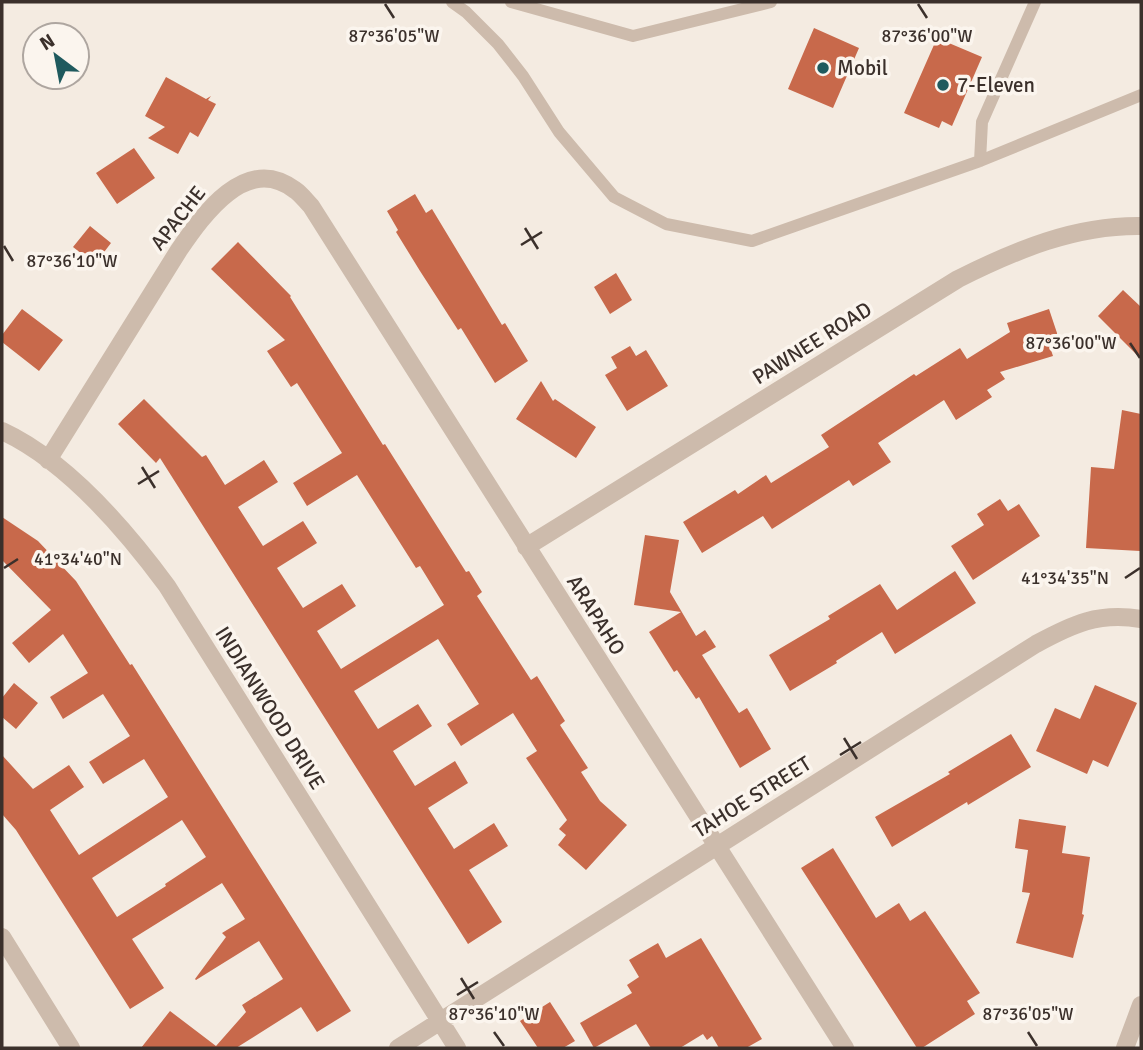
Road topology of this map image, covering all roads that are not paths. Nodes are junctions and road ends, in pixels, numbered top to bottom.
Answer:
1 (452, 2) edge
2 (511, 2) edge
3 (769, 2) edge
4 (1035, 2) edge
5 (1141, 95) edge
6 (980, 161) junction
7 (310, 206) joint
8 (1141, 226) edge
9 (2, 431) edge
10 (48, 460) junction
11 (526, 547) junction
12 (1141, 619) edge
13 (716, 846) junction
14 (2, 937) edge
15 (1141, 1005) edge
16 (440, 1022) junction
17 (71, 1048) edge
18 (398, 1048) edge
19 (457, 1048) edge
20 (845, 1048) edge
21 (1125, 1048) edge

1 - 6 lane
2 - 3 lane
4 - 6 lane
5 - 6 lane
7 - 10 street, APACHE
7 - 11 street, ARAPAHO
8 - 11 street, PAWNEE ROAD
9 - 10 street, INDIANWOOD DRIVE
10 - 16 street, INDIANWOOD DRIVE
11 - 13 street, ARAPAHO
12 - 13 street, TAHOE STREET
13 - 16 street, TAHOE STREET
13 - 20 street, ARAPAHO
14 - 17 street
15 - 21 street
16 - 18 street, TAHOE STREET
16 - 19 street, INDIANWOOD DRIVE

